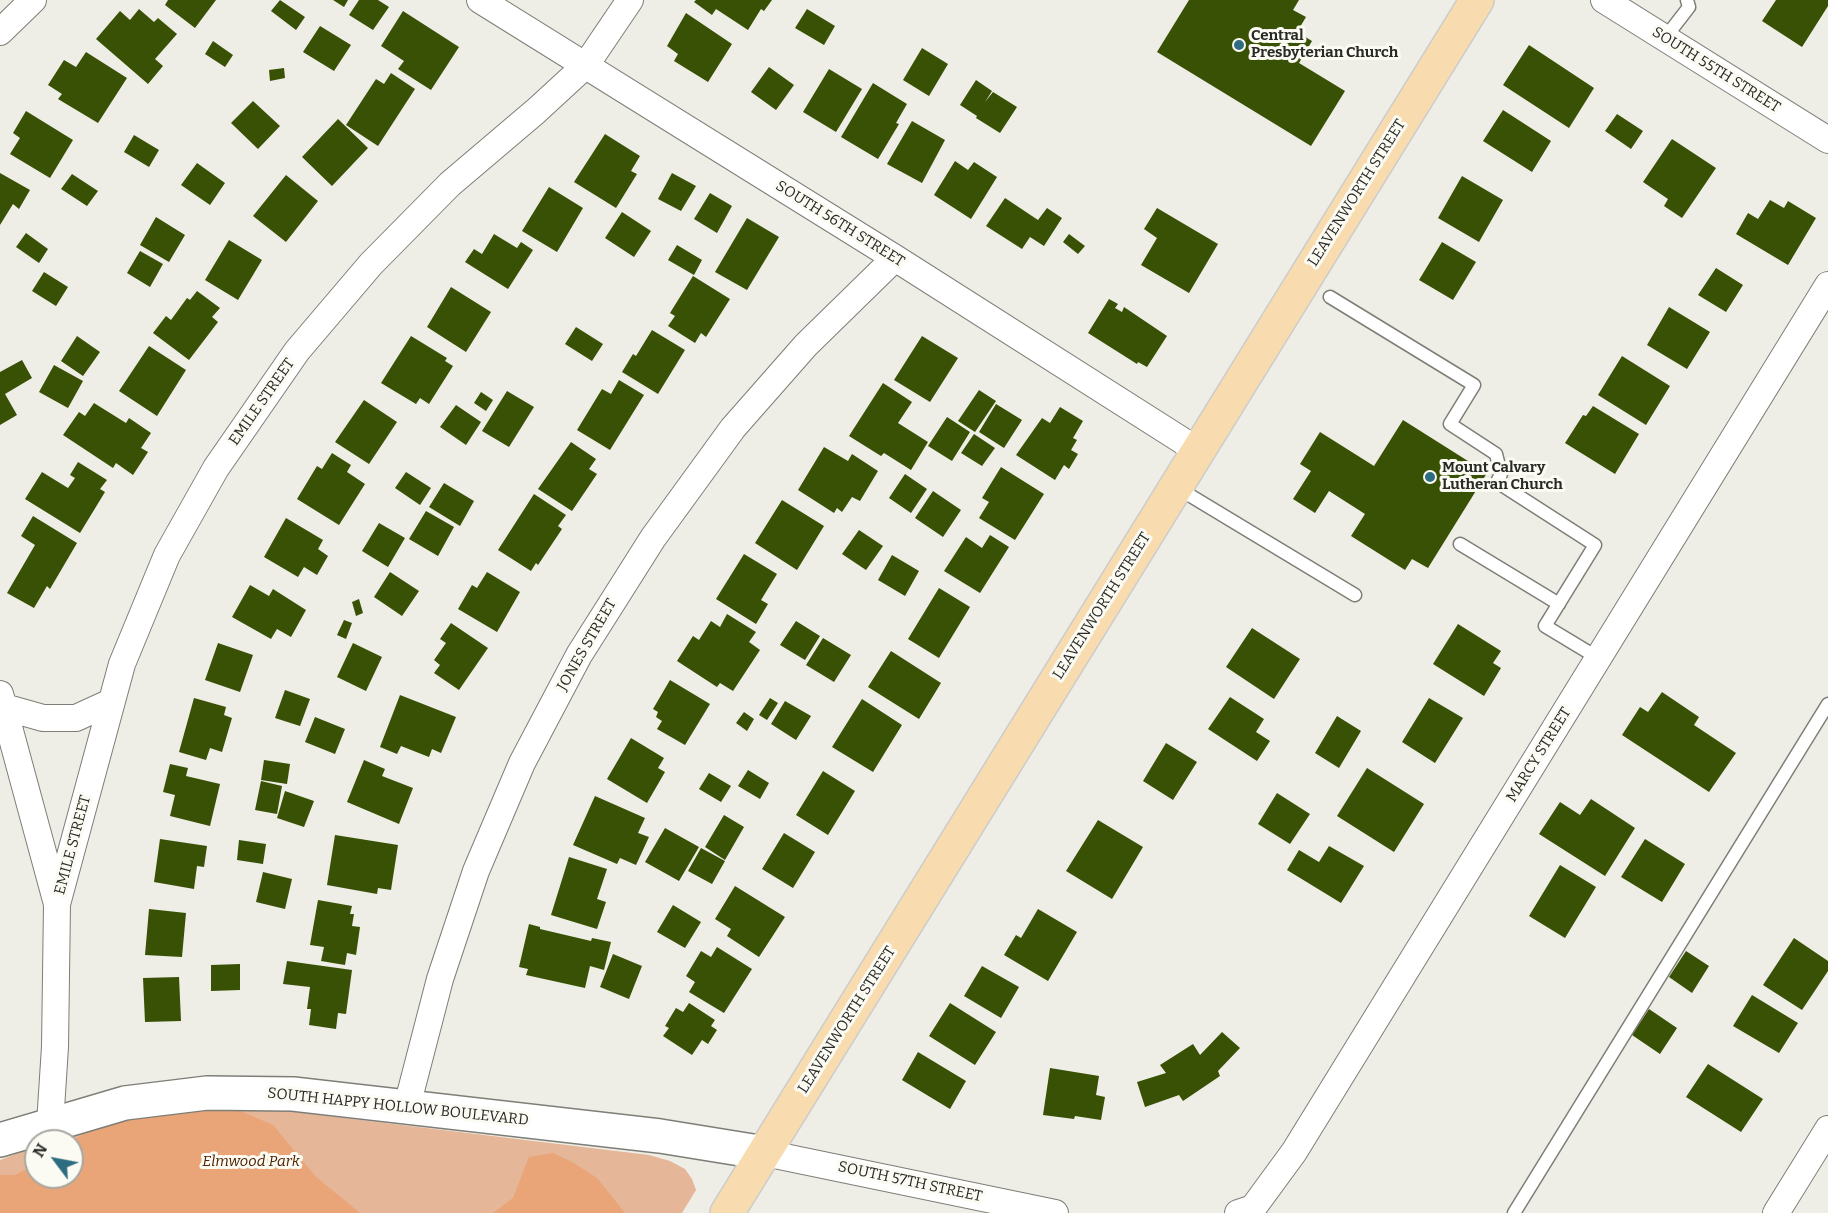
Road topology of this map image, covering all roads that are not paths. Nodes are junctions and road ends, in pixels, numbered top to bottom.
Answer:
1 (33, 0) edge
2 (480, 0) edge
3 (630, 0) edge
4 (1476, 0) edge
5 (1604, 0) edge
6 (1687, 0) edge
7 (0, 32) edge
8 (1665, 38) junction
9 (586, 65) junction
10 (1828, 140) edge
11 (895, 258) junction
12 (1828, 285) edge
13 (1330, 297) dead end
14 (1197, 450) junction
15 (1175, 487) junction
16 (1460, 544) dead end
17 (1355, 595) dead end
18 (1559, 604) junction
19 (1598, 658) junction
20 (2, 700) edge
21 (111, 702) junction
22 (1828, 704) edge
23 (57, 904) junction
24 (407, 1106) junction
25 (50, 1125) junction
26 (1828, 1129) edge
27 (0, 1140) edge
28 (765, 1153) junction
29 (1253, 1211) edge
30 (727, 1213) edge
31 (1053, 1213) edge
32 (1514, 1213) edge
33 (1776, 1213) edge

1 - 7 street
2 - 9 street, SOUTH 56TH STREET
3 - 9 street, EMILE STREET
4 - 14 main road, LEAVENWORTH STREET
5 - 8 street, SOUTH 55TH STREET
6 - 8 lane
8 - 10 street, SOUTH 55TH STREET
9 - 11 street, SOUTH 56TH STREET
9 - 21 street, EMILE STREET
11 - 14 street, SOUTH 56TH STREET
11 - 24 street, JONES STREET
12 - 19 street, MARCY STREET
13 - 18 lane
14 - 15 main road, LEAVENWORTH STREET
15 - 17 lane
15 - 28 main road, LEAVENWORTH STREET
16 - 18 lane
18 - 19 lane
19 - 29 street, MARCY STREET
20 - 21 street
20 - 23 street
21 - 23 street, EMILE STREET
22 - 32 lane
23 - 25 street
24 - 25 street, SOUTH HAPPY HOLLOW BOULEVARD
24 - 28 street, SOUTH HAPPY HOLLOW BOULEVARD
25 - 27 street, SOUTH HAPPY HOLLOW BOULEVARD
26 - 33 street
28 - 30 main road, LEAVENWORTH STREET
28 - 31 street, SOUTH 57TH STREET

